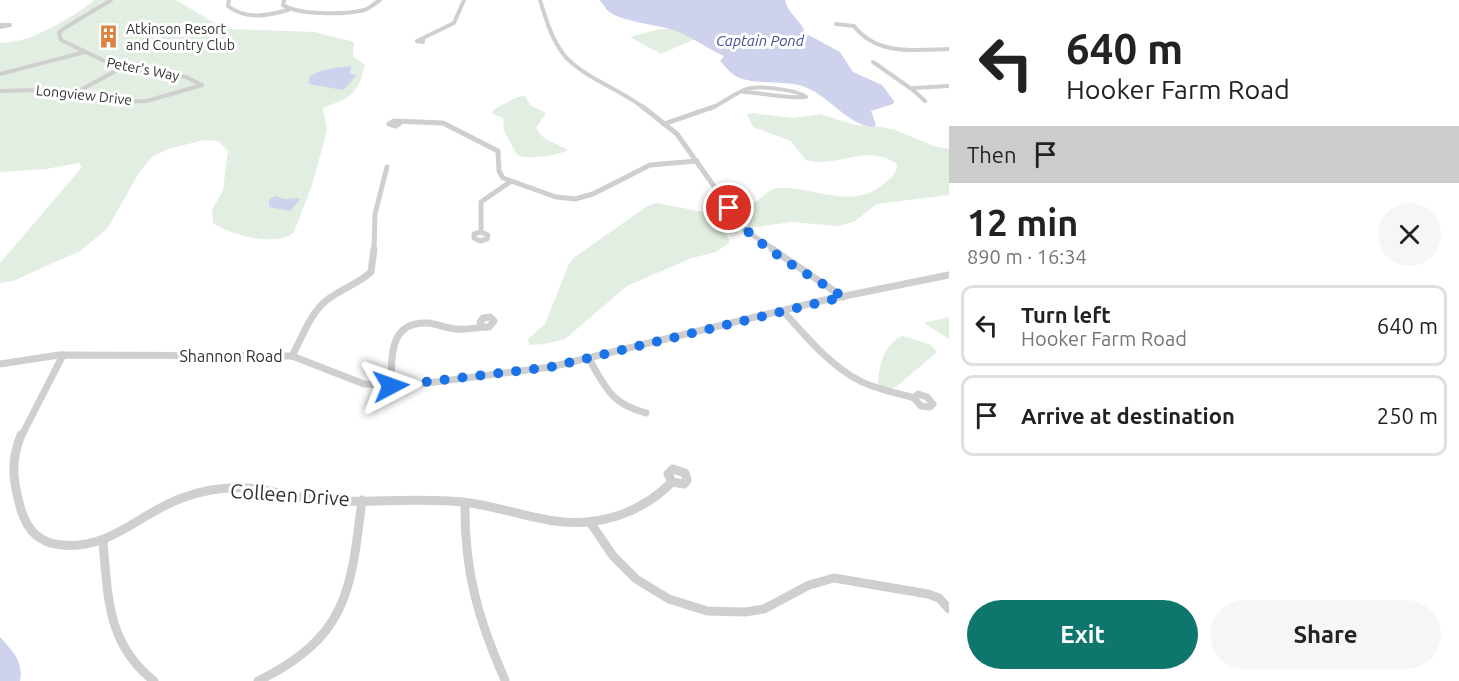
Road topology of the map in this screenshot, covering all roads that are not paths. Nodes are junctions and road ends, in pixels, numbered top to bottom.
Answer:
1 (111, 0) edge
2 (229, 0) edge
3 (284, 0) edge
4 (380, 0) edge
5 (464, 0) edge
6 (540, 0) edge
7 (288, 10) junction
8 (836, 24) dead end
9 (423, 39) dead end
10 (949, 49) edge
11 (85, 52) junction
12 (873, 62) dead end
13 (123, 68) junction
14 (0, 74) edge
15 (202, 85) joint
16 (949, 86) edge
17 (913, 88) junction
18 (0, 91) edge
19 (744, 92) junction
20 (75, 93) junction
21 (925, 101) dead end
22 (400, 123) dead end
23 (664, 124) junction
24 (697, 161) junction
25 (387, 167) dead end
26 (510, 182) junction
27 (481, 232) dead end
28 (949, 275) edge
29 (843, 297) junction
30 (783, 311) junction
31 (482, 325) dead end
32 (63, 355) junction
33 (292, 356) junction
34 (589, 359) junction
35 (0, 364) edge
36 (391, 386) junction
37 (914, 398) dead end
38 (646, 413) dead end
39 (672, 482) dead end
40 (362, 500) junction
41 (465, 502) junction
42 (590, 522) junction
43 (103, 542) junction
44 (949, 609) edge
45 (154, 681) edge
46 (258, 681) edge
47 (506, 681) edge

1 - 11 street, Peter's Way
2 - 7 street
3 - 7 street
4 - 7 street
5 - 9 street
6 - 23 street
8 - 10 street
11 - 13 street, Peter's Way
11 - 14 street
12 - 17 street
13 - 15 street, Peter's Way
13 - 20 street
15 - 20 street, Longview Drive
16 - 17 street
17 - 21 street
18 - 20 street, Longview Drive
19 - 19 street
19 - 23 street
22 - 26 street
23 - 24 street
24 - 26 street
24 - 29 street
25 - 33 street
26 - 27 street
28 - 29 street, Shannon Road
29 - 30 street, Shannon Road
30 - 34 street, Shannon Road
30 - 37 street
31 - 36 street
32 - 33 street, Shannon Road
32 - 35 street, Shannon Road
32 - 43 street, Colleen Drive
33 - 36 street, Shannon Road
34 - 36 street, Shannon Road
34 - 38 street
39 - 42 street, Colleen Drive
40 - 41 street, Colleen Drive
40 - 43 street, Colleen Drive
40 - 46 street
41 - 42 street, Colleen Drive
41 - 47 street
42 - 44 street
43 - 45 street

